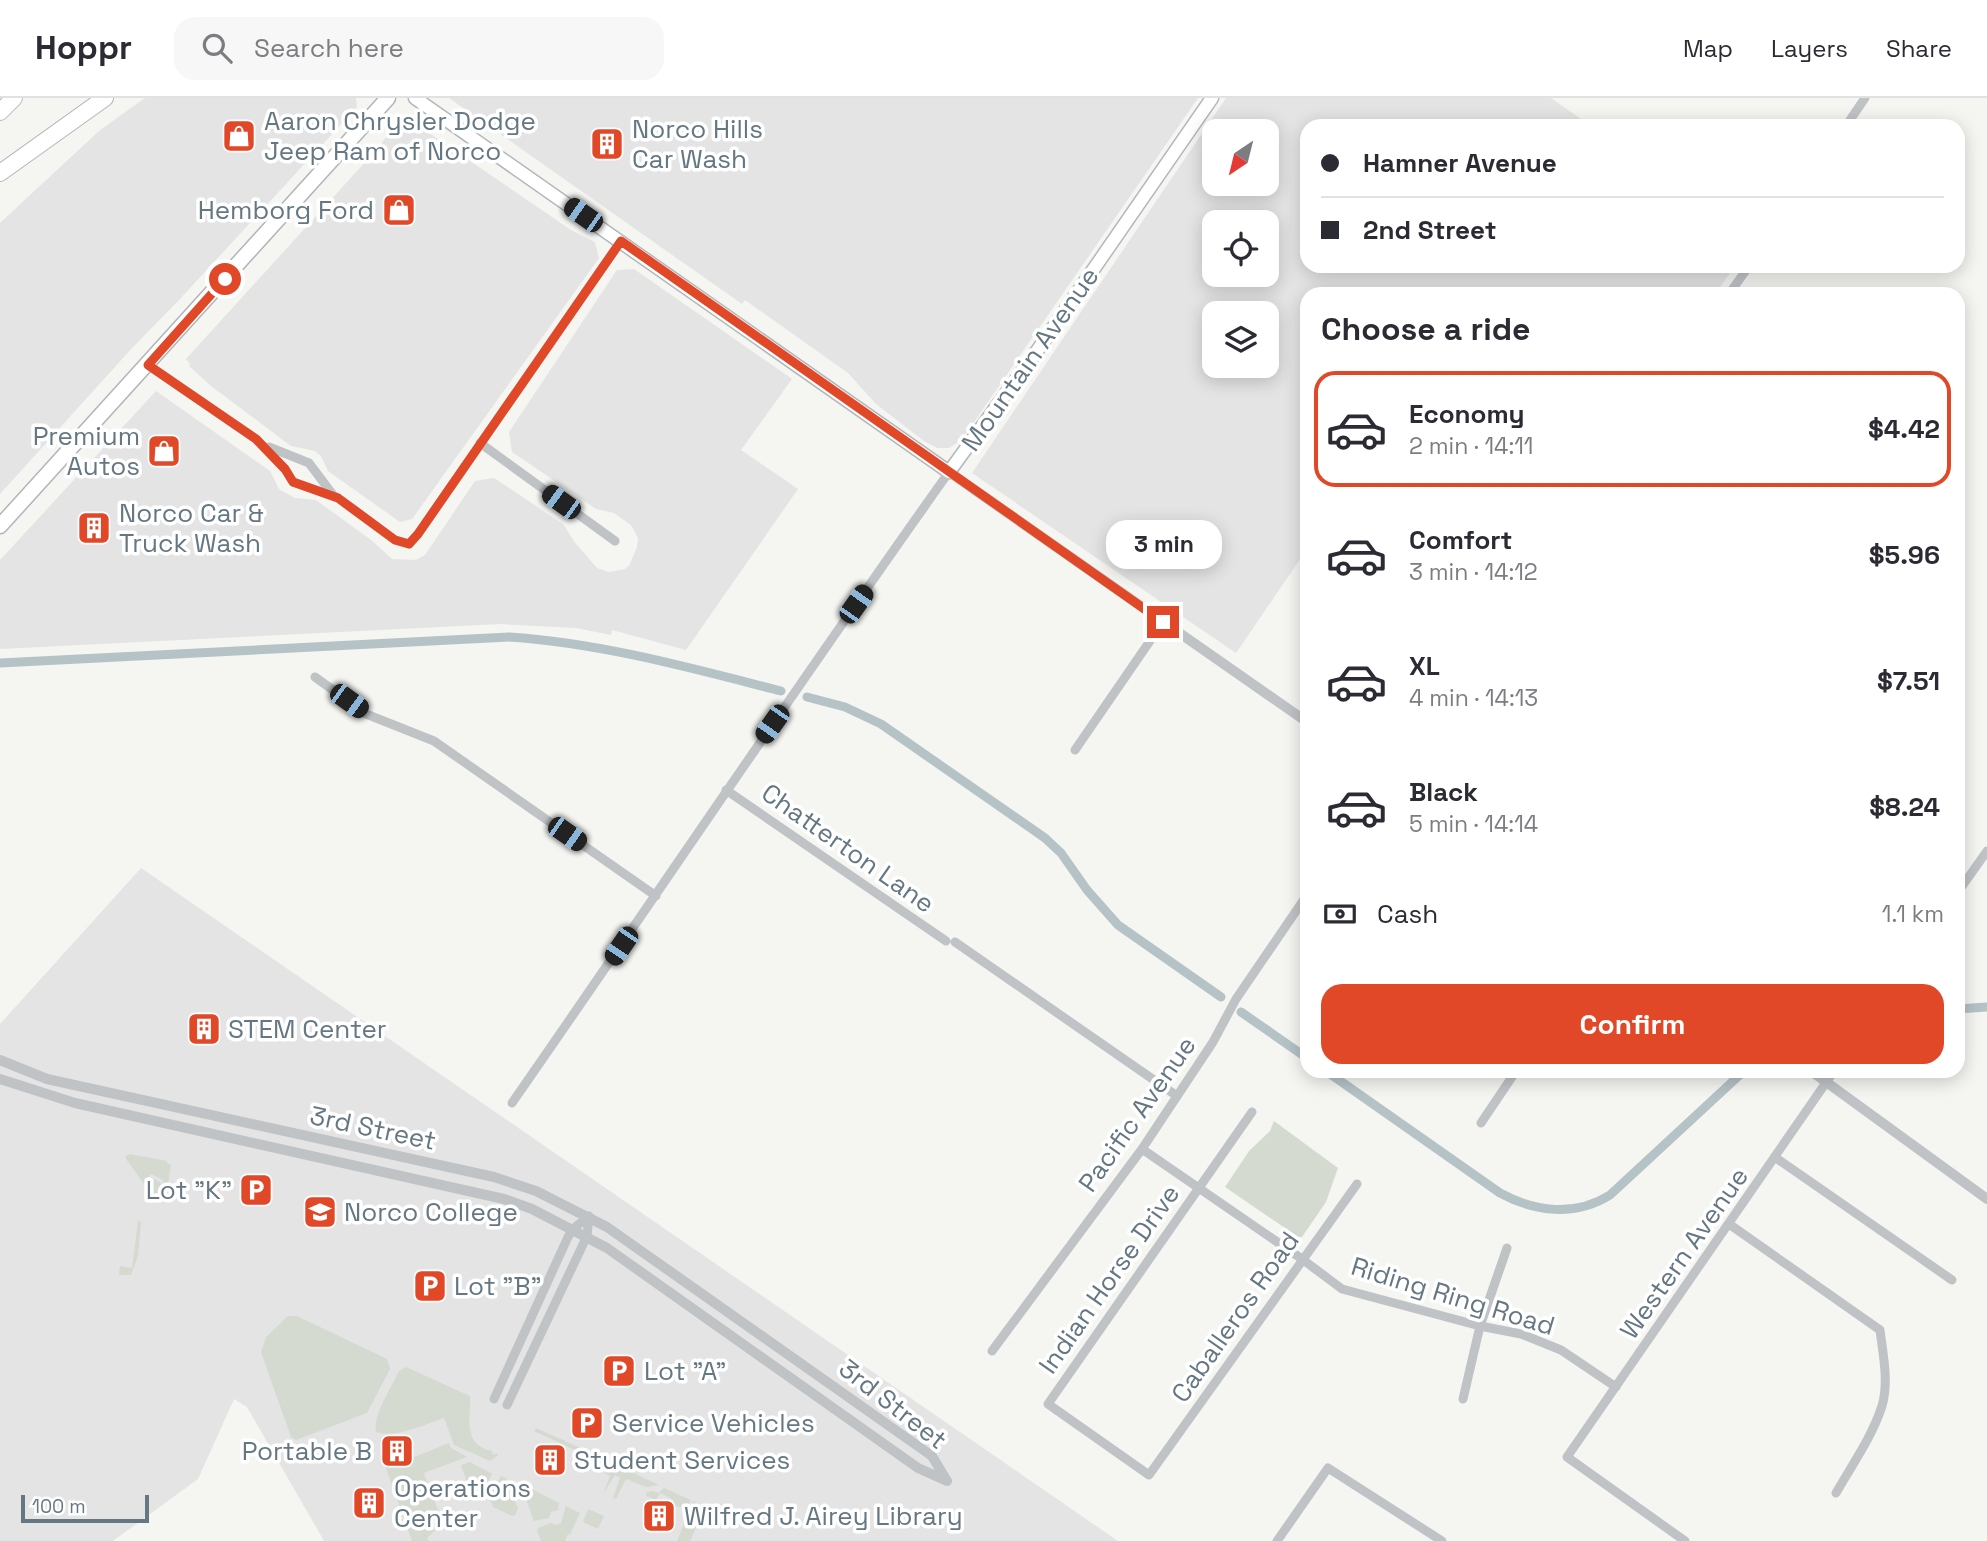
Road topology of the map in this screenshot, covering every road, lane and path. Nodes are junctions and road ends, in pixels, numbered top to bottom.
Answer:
1 (15, 98) edge
2 (106, 98) edge
3 (388, 98) edge
4 (415, 98) edge
5 (1212, 98) edge
6 (1866, 98) edge
7 (0, 112) edge
8 (1851, 119) edge
9 (0, 173) edge
10 (621, 241) junction
11 (148, 365) junction
12 (480, 443) junction
13 (261, 444) junction
14 (949, 472) junction
15 (334, 496) junction
16 (0, 526) edge
17 (615, 541) dead end
18 (1163, 622) junction
19 (315, 677) dead end
20 (1300, 717) edge
21 (1075, 750) dead end
22 (726, 790) junction
23 (1987, 851) edge
24 (1965, 882) edge
25 (656, 896) junction
26 (1300, 912) edge
27 (0, 1060) edge
28 (1511, 1078) edge
29 (1820, 1078) edge
30 (1830, 1078) edge
31 (0, 1079) edge
32 (1827, 1083) junction
33 (1177, 1096) junction
34 (512, 1103) dead end
35 (1252, 1112) dead end
36 (1481, 1123) dead end
37 (357, 1147) junction
38 (1142, 1149) junction
39 (1776, 1158) junction
40 (351, 1165) junction
41 (1357, 1184) dead end
42 (1199, 1187) junction
43 (1987, 1199) edge
44 (589, 1216) junction
45 (1729, 1224) junction
46 (573, 1229) junction
47 (587, 1236) junction
48 (1507, 1248) dead end
49 (1302, 1259) junction
50 (1952, 1280) dead end
51 (1479, 1326) junction
52 (992, 1351) dead end
53 (1616, 1387) junction
54 (494, 1399) dead end
55 (1463, 1399) dead end
56 (507, 1405) dead end
57 (1149, 1475) joint
58 (1836, 1493) dead end
59 (1277, 1541) edge
60 (1442, 1541) edge
61 (1685, 1541) edge

1 - 7 highway
2 - 9 highway
3 - 11 main road
4 - 10 main road
5 - 14 main road, Mountain Avenue
6 - 8 street
10 - 12 street
10 - 14 main road
11 - 13 street
11 - 16 main road
12 - 15 street
12 - 17 street
13 - 15 street
13 - 15 street
14 - 18 street
14 - 22 street, Mountain Avenue
18 - 20 street
18 - 21 street
19 - 25 street
22 - 25 street, Mountain Avenue
22 - 33 street, Chatterton Lane
23 - 24 street
25 - 34 street, Mountain Avenue
26 - 33 street, Pacific Avenue
27 - 37 street, 3rd Street
28 - 36 street
29 - 32 street
30 - 32 street, Western Avenue
31 - 40 street, 3rd Street
32 - 39 street, Western Avenue
32 - 43 street
33 - 38 street, Pacific Avenue
35 - 42 street, Indian Horse Drive
37 - 40 street
37 - 44 street, 3rd Street
38 - 42 street, Riding Ring Road
38 - 52 street, Pacific Avenue
39 - 45 street, Western Avenue
39 - 50 street
40 - 46 street, 3rd Street
41 - 49 street, Caballeros Road
42 - 49 street, Riding Ring Road
42 - 57 street, Indian Horse Drive
44 - 46 street
44 - 47 street
44 - 47 street, 3rd Street
45 - 53 street, Western Avenue
45 - 58 street
46 - 47 street, 3rd Street
46 - 54 street
47 - 56 street
48 - 51 street
49 - 51 street, Riding Ring Road
49 - 57 street, Caballeros Road
51 - 53 street, Riding Ring Road
51 - 55 street
53 - 61 street, Western Avenue
59 - 60 street

